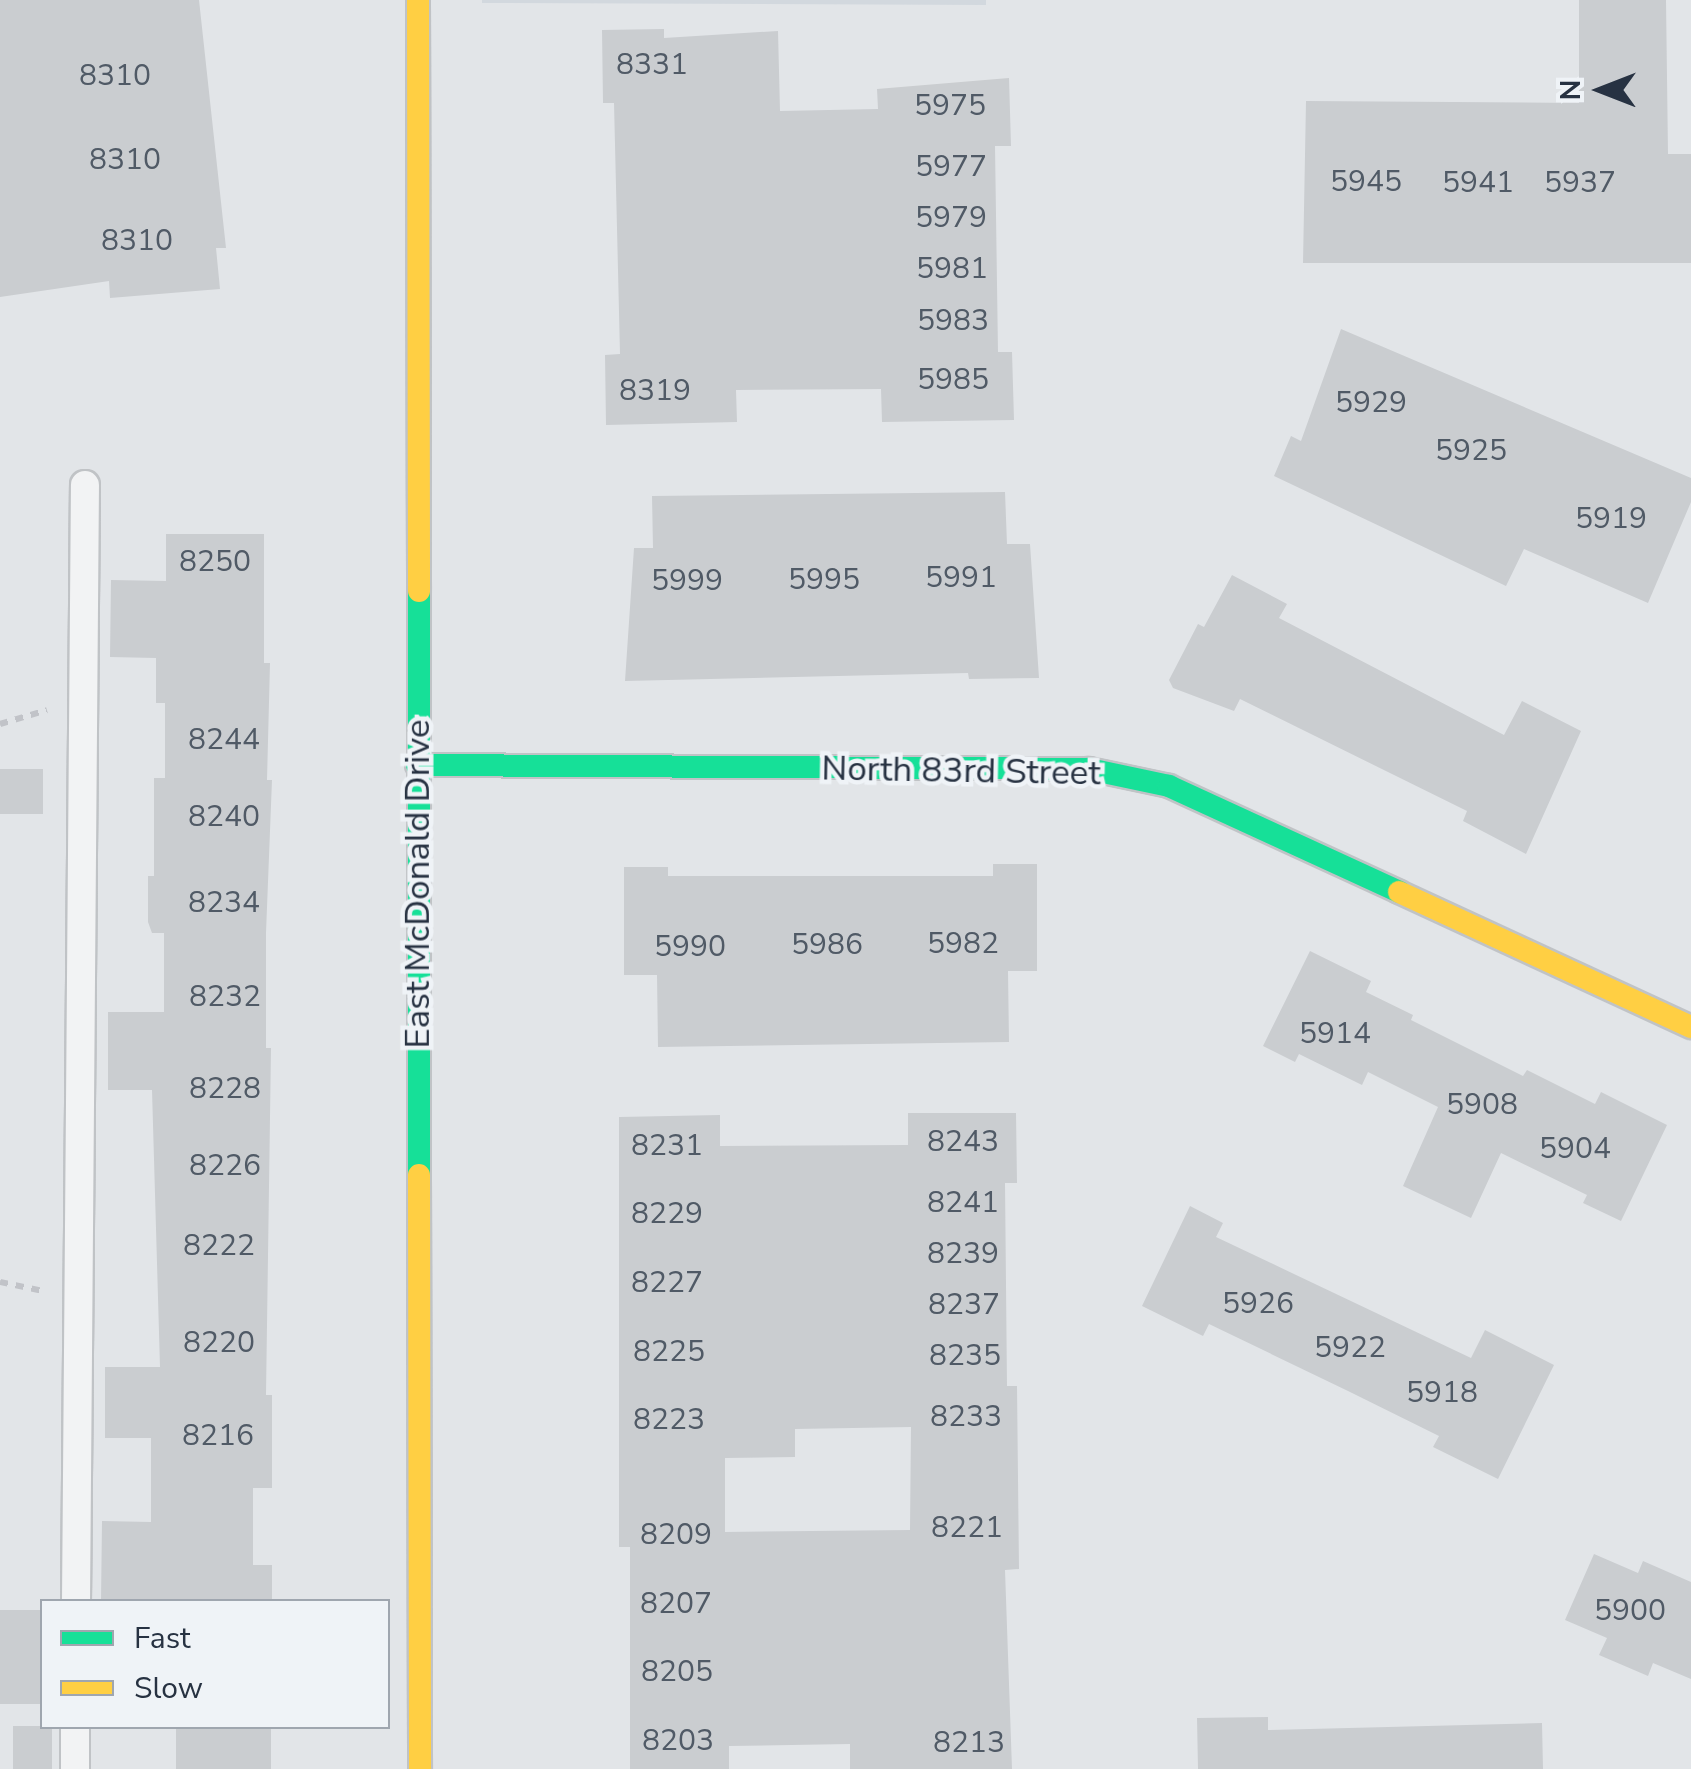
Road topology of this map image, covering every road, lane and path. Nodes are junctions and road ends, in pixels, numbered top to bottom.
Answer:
1 (418, 0) edge
2 (84, 485) dead end
3 (418, 765) junction
4 (1691, 1027) edge
5 (76, 1599) edge
6 (75, 1729) edge
7 (75, 1769) edge
8 (420, 1769) edge

1 - 3 main road, East McDonald Drive
2 - 5 lane
3 - 4 main road, North 83rd Street
3 - 8 main road, East McDonald Drive
6 - 7 lane

